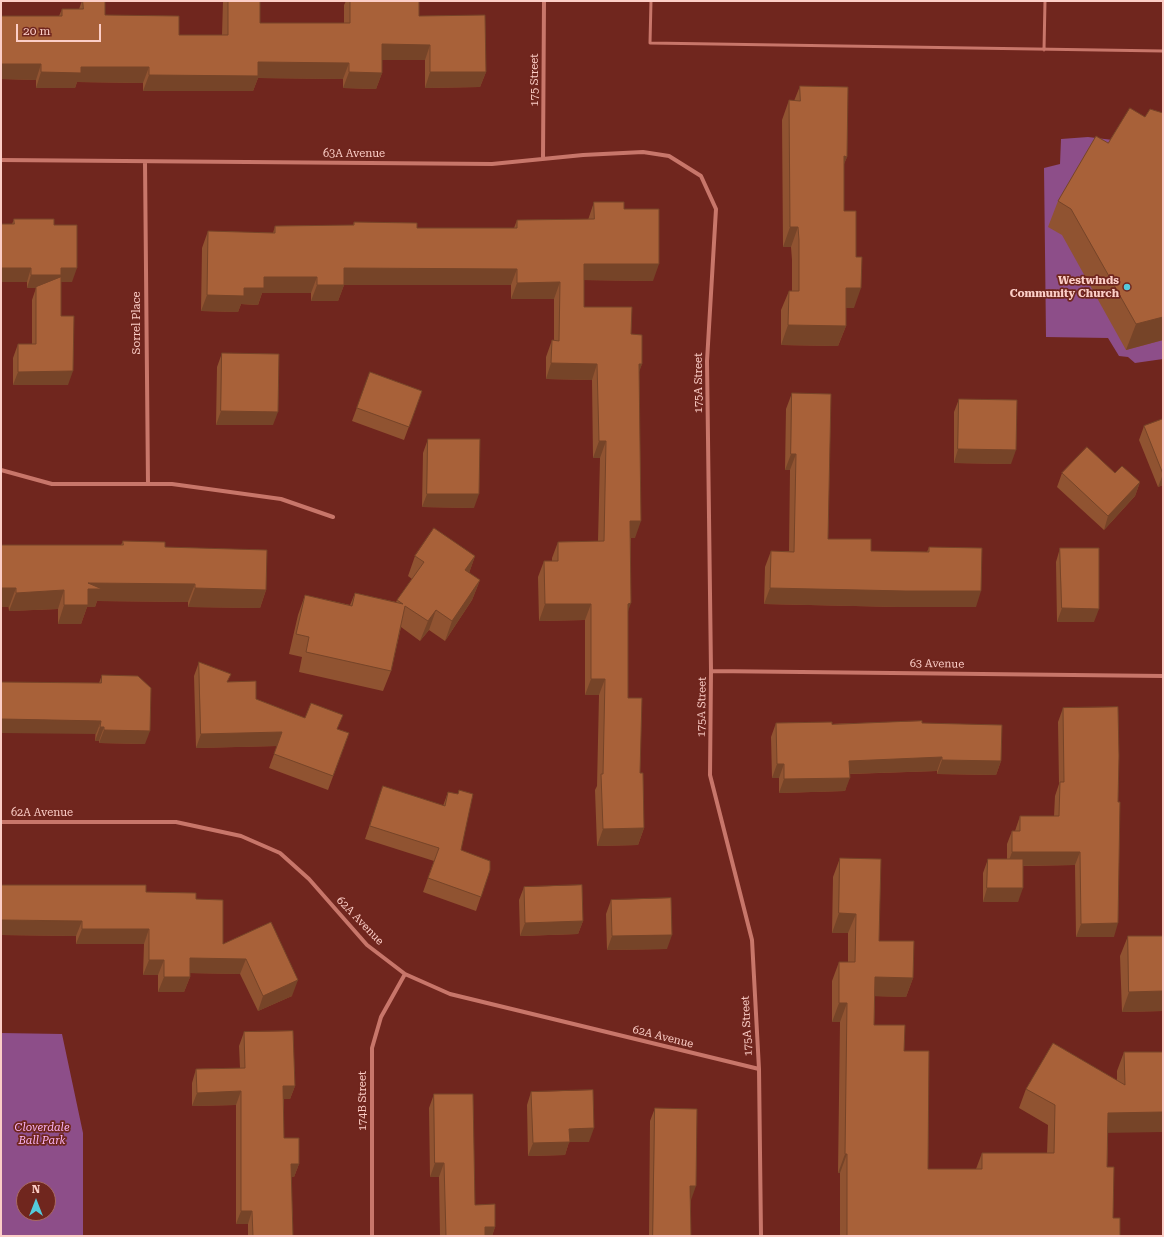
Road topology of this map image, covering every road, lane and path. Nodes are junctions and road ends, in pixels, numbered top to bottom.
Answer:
1 (544, 1) edge
2 (651, 1) edge
3 (1045, 1) edge
4 (1044, 50) junction
5 (1163, 51) edge
6 (543, 158) junction
7 (1, 160) edge
8 (145, 162) junction
9 (701, 176) joint
10 (1, 470) edge
11 (148, 484) junction
12 (333, 517) dead end
13 (711, 671) junction
14 (1163, 676) edge
15 (1, 822) edge
16 (405, 974) junction
17 (759, 1069) junction
18 (372, 1236) edge
19 (761, 1236) edge

1 - 6 street, 175 Street
2 - 4 lane
3 - 4 lane
4 - 5 lane
6 - 8 street, 63A Avenue
6 - 9 street, 63A Avenue
7 - 8 street, 63A Avenue
8 - 11 street, Sorrel Place
9 - 13 street, 175A Street
10 - 11 street
11 - 12 street
13 - 14 street, 63 Avenue
13 - 17 street, 175A Street
15 - 16 street, 62A Avenue
16 - 17 street, 62A Avenue
16 - 18 street, 174B Street
17 - 19 street, 175A Street

